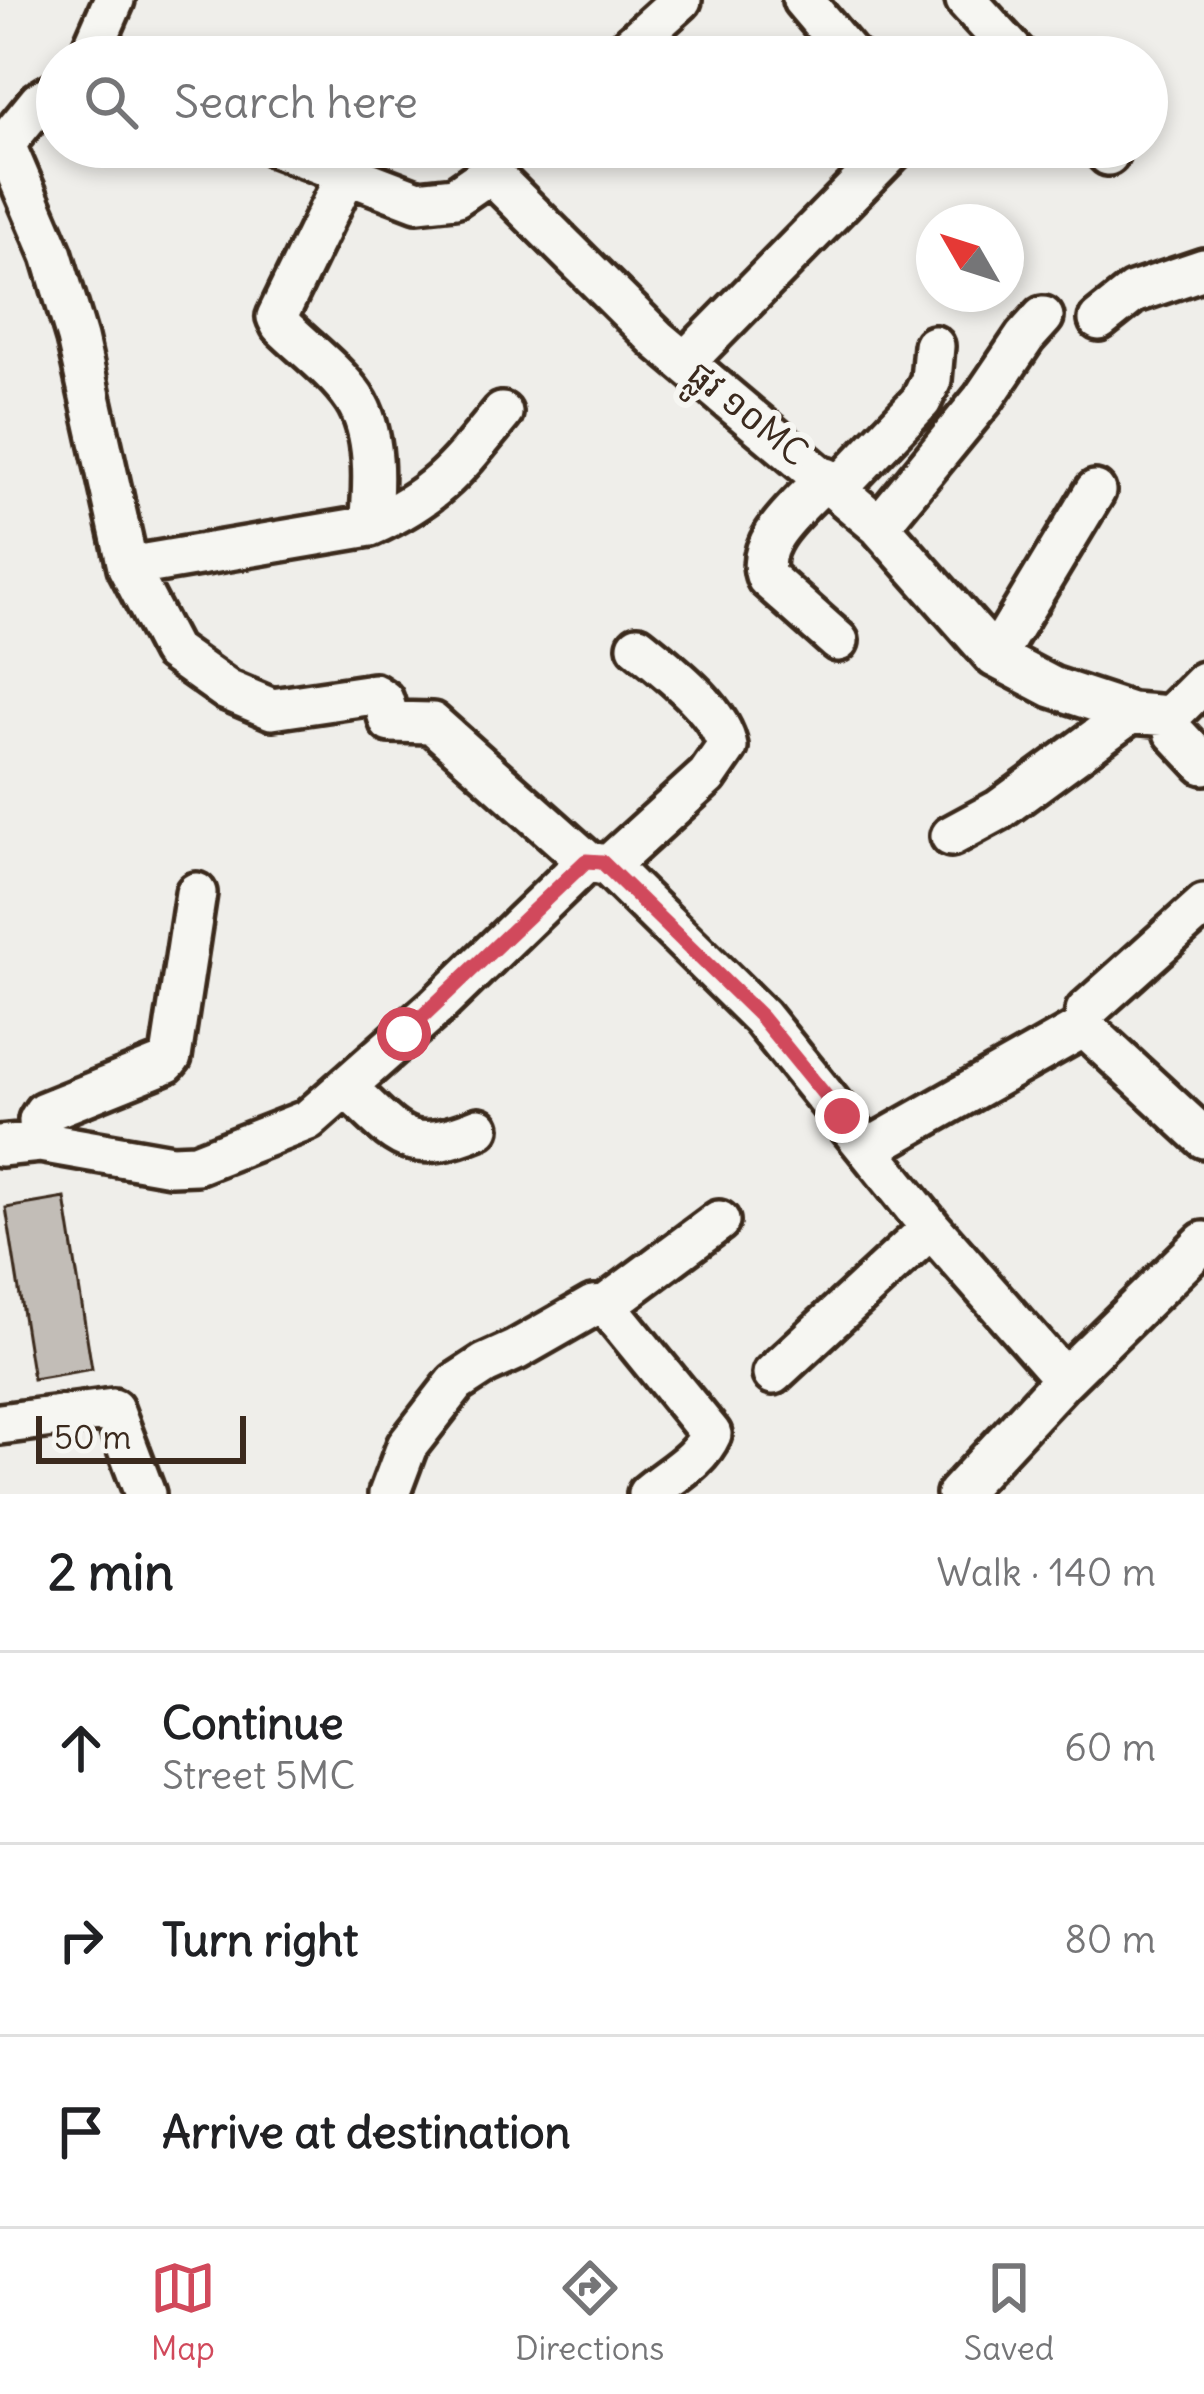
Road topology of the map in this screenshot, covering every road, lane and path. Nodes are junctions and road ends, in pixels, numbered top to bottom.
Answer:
1 (114, 0) edge
2 (681, 0) edge
3 (803, 0) edge
4 (966, 0) edge
5 (98, 36) edge
6 (641, 36) edge
7 (833, 36) edge
8 (999, 36) edge
9 (36, 106) edge
10 (2, 148) edge
11 (333, 168) edge
12 (493, 168) edge
13 (510, 168) edge
14 (875, 168) edge
15 (346, 173) junction
16 (1204, 269) edge
17 (1043, 317) dead end
18 (1099, 320) dead end
19 (934, 346) dead end
20 (685, 362) junction
21 (502, 413) dead end
22 (832, 483) junction
23 (1095, 491) dead end
24 (370, 526) junction
25 (879, 526) junction
26 (128, 567) junction
27 (838, 641) dead end
28 (638, 646) dead end
29 (995, 657) junction
30 (1204, 682) edge
31 (1150, 715) junction
32 (1204, 764) edge
33 (951, 836) dead end
34 (597, 864) junction
35 (196, 893) dead end
36 (1204, 905) edge
37 (1084, 1027) junction
38 (346, 1087) junction
39 (479, 1129) dead end
40 (1204, 1138) edge
41 (40, 1142) junction
42 (0, 1146) edge
43 (868, 1149) junction
44 (719, 1221) dead end
45 (932, 1228) junction
46 (1204, 1242) edge
47 (606, 1306) junction
48 (773, 1373) dead end
49 (1064, 1379) junction
50 (0, 1424) edge
51 (145, 1494) edge
52 (389, 1494) edge
53 (648, 1494) edge
54 (957, 1494) edge

1 - 5 street
2 - 6 street
3 - 7 street
4 - 8 street
9 - 10 street
10 - 26 street
11 - 15 street, ផ្លូវ ១០MC
12 - 15 street, ផ្លូវ ១០MC
13 - 20 street, ផ្លូវ ១០MC
14 - 20 street
15 - 24 street
16 - 18 street
17 - 25 street
19 - 22 street
20 - 22 street, ផ្លូវ ១០MC
21 - 24 street
22 - 25 street, ផ្លូវ ១០MC
22 - 27 street
23 - 29 street
24 - 26 street
25 - 29 street, ផ្លូវ ១០MC
26 - 34 street
28 - 34 street
29 - 31 street, ផ្លូវ ១០MC
30 - 31 street
31 - 32 street
31 - 33 street
34 - 38 street
34 - 43 street
35 - 41 street
36 - 37 street
37 - 40 street
37 - 43 street
38 - 39 street
38 - 41 street
41 - 42 street
43 - 45 street
44 - 47 street
45 - 48 street
45 - 49 street
46 - 49 street
47 - 52 street
47 - 53 street
49 - 54 street
50 - 51 street

